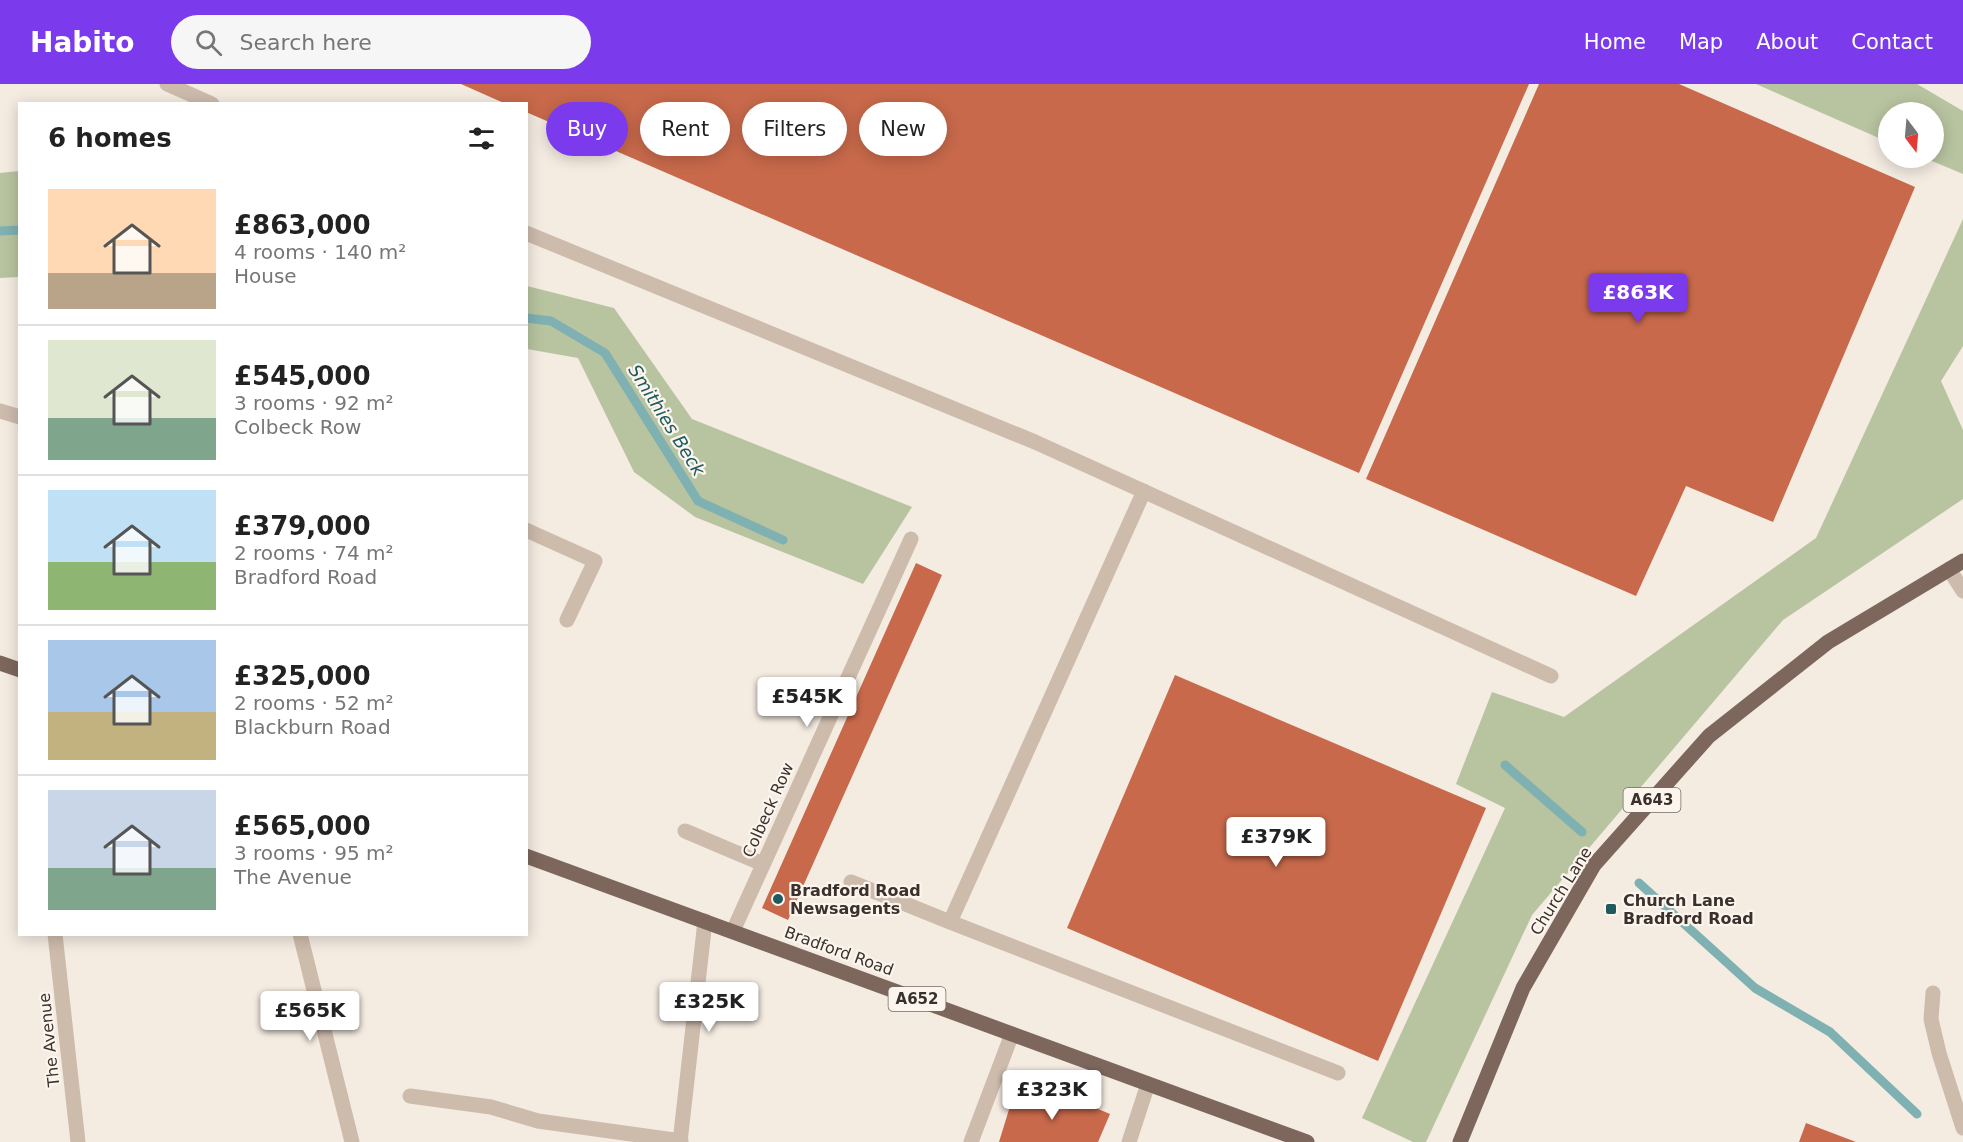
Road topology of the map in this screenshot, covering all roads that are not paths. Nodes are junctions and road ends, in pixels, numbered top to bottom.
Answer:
1 (167, 84) edge
2 (208, 102) edge
3 (528, 234) edge
4 (0, 411) edge
5 (18, 416) edge
6 (1144, 491) junction
7 (528, 531) edge
8 (911, 539) dead end
9 (1963, 561) edge
10 (1949, 570) junction
11 (1963, 591) edge
12 (567, 620) dead end
13 (0, 663) edge
14 (18, 669) edge
15 (1551, 676) dead end
16 (685, 831) dead end
17 (528, 857) edge
18 (763, 864) junction
19 (850, 882) dead end
20 (705, 921) junction
21 (950, 922) junction
22 (733, 931) junction
23 (55, 936) edge
24 (300, 936) edge
25 (1933, 993) dead end
26 (1012, 1034) junction
27 (1338, 1072) dead end
28 (1148, 1084) junction
29 (410, 1096) dead end
30 (1963, 1128) edge
31 (681, 1141) edge
32 (78, 1142) edge
33 (352, 1142) edge
34 (971, 1142) edge
35 (1129, 1142) edge
36 (1307, 1142) edge
37 (1461, 1142) edge

1 - 2 street
3 - 6 street
4 - 5 street
6 - 15 street
6 - 21 street
7 - 12 street
8 - 18 street, Colbeck Row
9 - 10 main road, Church Lane / A643
10 - 11 street
10 - 37 main road, Church Lane / A643
13 - 14 main road
16 - 18 street
17 - 20 main road, Bradford Road / A652
18 - 22 street, Colbeck Row
19 - 21 street
20 - 22 main road, Bradford Road / A652
20 - 31 street
21 - 27 street
22 - 26 main road, Bradford Road / A652
23 - 32 street, The Avenue
24 - 33 street
25 - 30 street
26 - 28 main road, Bradford Road / A652
26 - 34 street
28 - 35 street
28 - 36 main road, Bradford Road / A652
29 - 31 street

